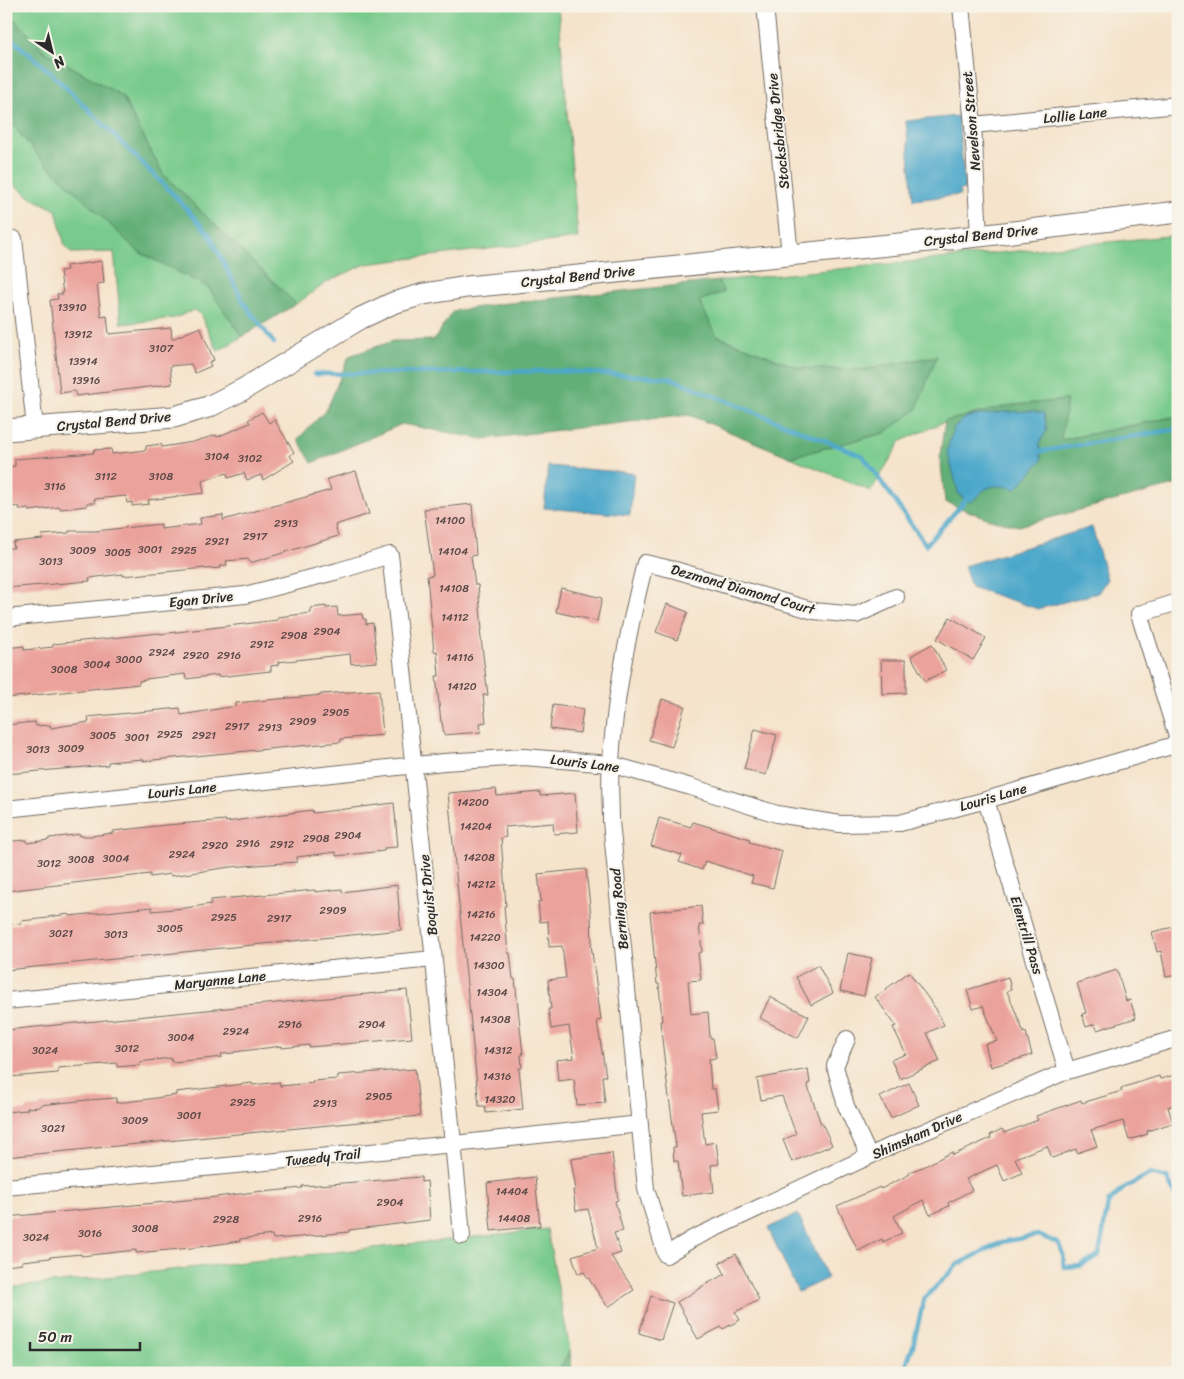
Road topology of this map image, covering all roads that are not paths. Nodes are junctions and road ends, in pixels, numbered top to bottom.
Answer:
1 (765, 6) edge
2 (961, 6) edge
3 (1178, 105) edge
4 (973, 125) junction
5 (1178, 212) edge
6 (979, 236) junction
7 (14, 239) dead end
8 (790, 255) junction
9 (35, 427) junction
10 (6, 430) edge
11 (390, 555) joint
12 (646, 563) joint
13 (896, 597) dead end
14 (1178, 602) edge
15 (6, 618) edge
16 (1178, 740) edge
17 (1178, 744) edge
18 (610, 764) junction
19 (415, 766) junction
20 (986, 800) junction
21 (6, 808) edge
22 (433, 959) junction
23 (6, 1001) edge
24 (1178, 1038) edge
25 (847, 1039) dead end
26 (1068, 1071) junction
27 (640, 1124) junction
28 (454, 1144) junction
29 (869, 1156) junction
30 (6, 1187) edge
31 (462, 1236) dead end
32 (666, 1256) joint

1 - 8 street, Stocksbridge Drive
2 - 4 street, Nevelson Street
3 - 4 street, Lollie Lane
4 - 6 street, Nevelson Street
5 - 6 street, Crystal Bend Drive
6 - 8 street, Crystal Bend Drive
7 - 9 street
8 - 9 street, Crystal Bend Drive
9 - 10 street, Crystal Bend Drive
11 - 15 street, Egan Drive
11 - 19 street, Boquist Drive
12 - 13 street, Dezmond Diamond Court
12 - 18 street, Berning Road
14 - 16 street
17 - 20 street, Louris Lane
18 - 19 street, Louris Lane
18 - 20 street, Louris Lane
18 - 27 street, Berning Road
19 - 21 street, Louris Lane
19 - 22 street, Boquist Drive
20 - 26 street, Eientrill Pass
22 - 23 street, Maryanne Lane
22 - 28 street, Boquist Drive
24 - 26 street, Shimsham Drive
25 - 29 street
26 - 29 street, Shimsham Drive
27 - 28 street, Tweedy Trail
27 - 32 street, Berning Road
28 - 30 street, Tweedy Trail
28 - 31 street, Boquist Drive
29 - 32 street, Shimsham Drive

